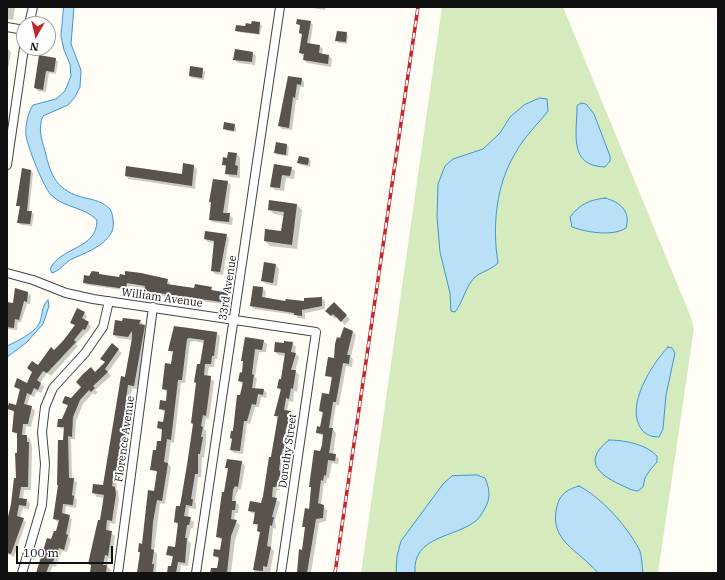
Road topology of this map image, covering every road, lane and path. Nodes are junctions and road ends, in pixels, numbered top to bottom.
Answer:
1 (280, 7) edge
2 (23, 56) edge
3 (7, 165) edge
4 (7, 273) edge
5 (109, 301) junction
6 (153, 308) junction
7 (234, 319) junction
8 (316, 332) joint
9 (22, 573) edge
10 (118, 573) edge
11 (196, 573) edge
12 (282, 573) edge

1 - 7 street, 33rd Avenue
2 - 3 street
4 - 5 street, William Avenue
5 - 6 street, William Avenue
5 - 9 street
6 - 7 street, William Avenue
6 - 10 street, Florence Avenue
7 - 8 street, William Avenue
7 - 11 street, 33rd Avenue
8 - 12 street, Dorothy Street

